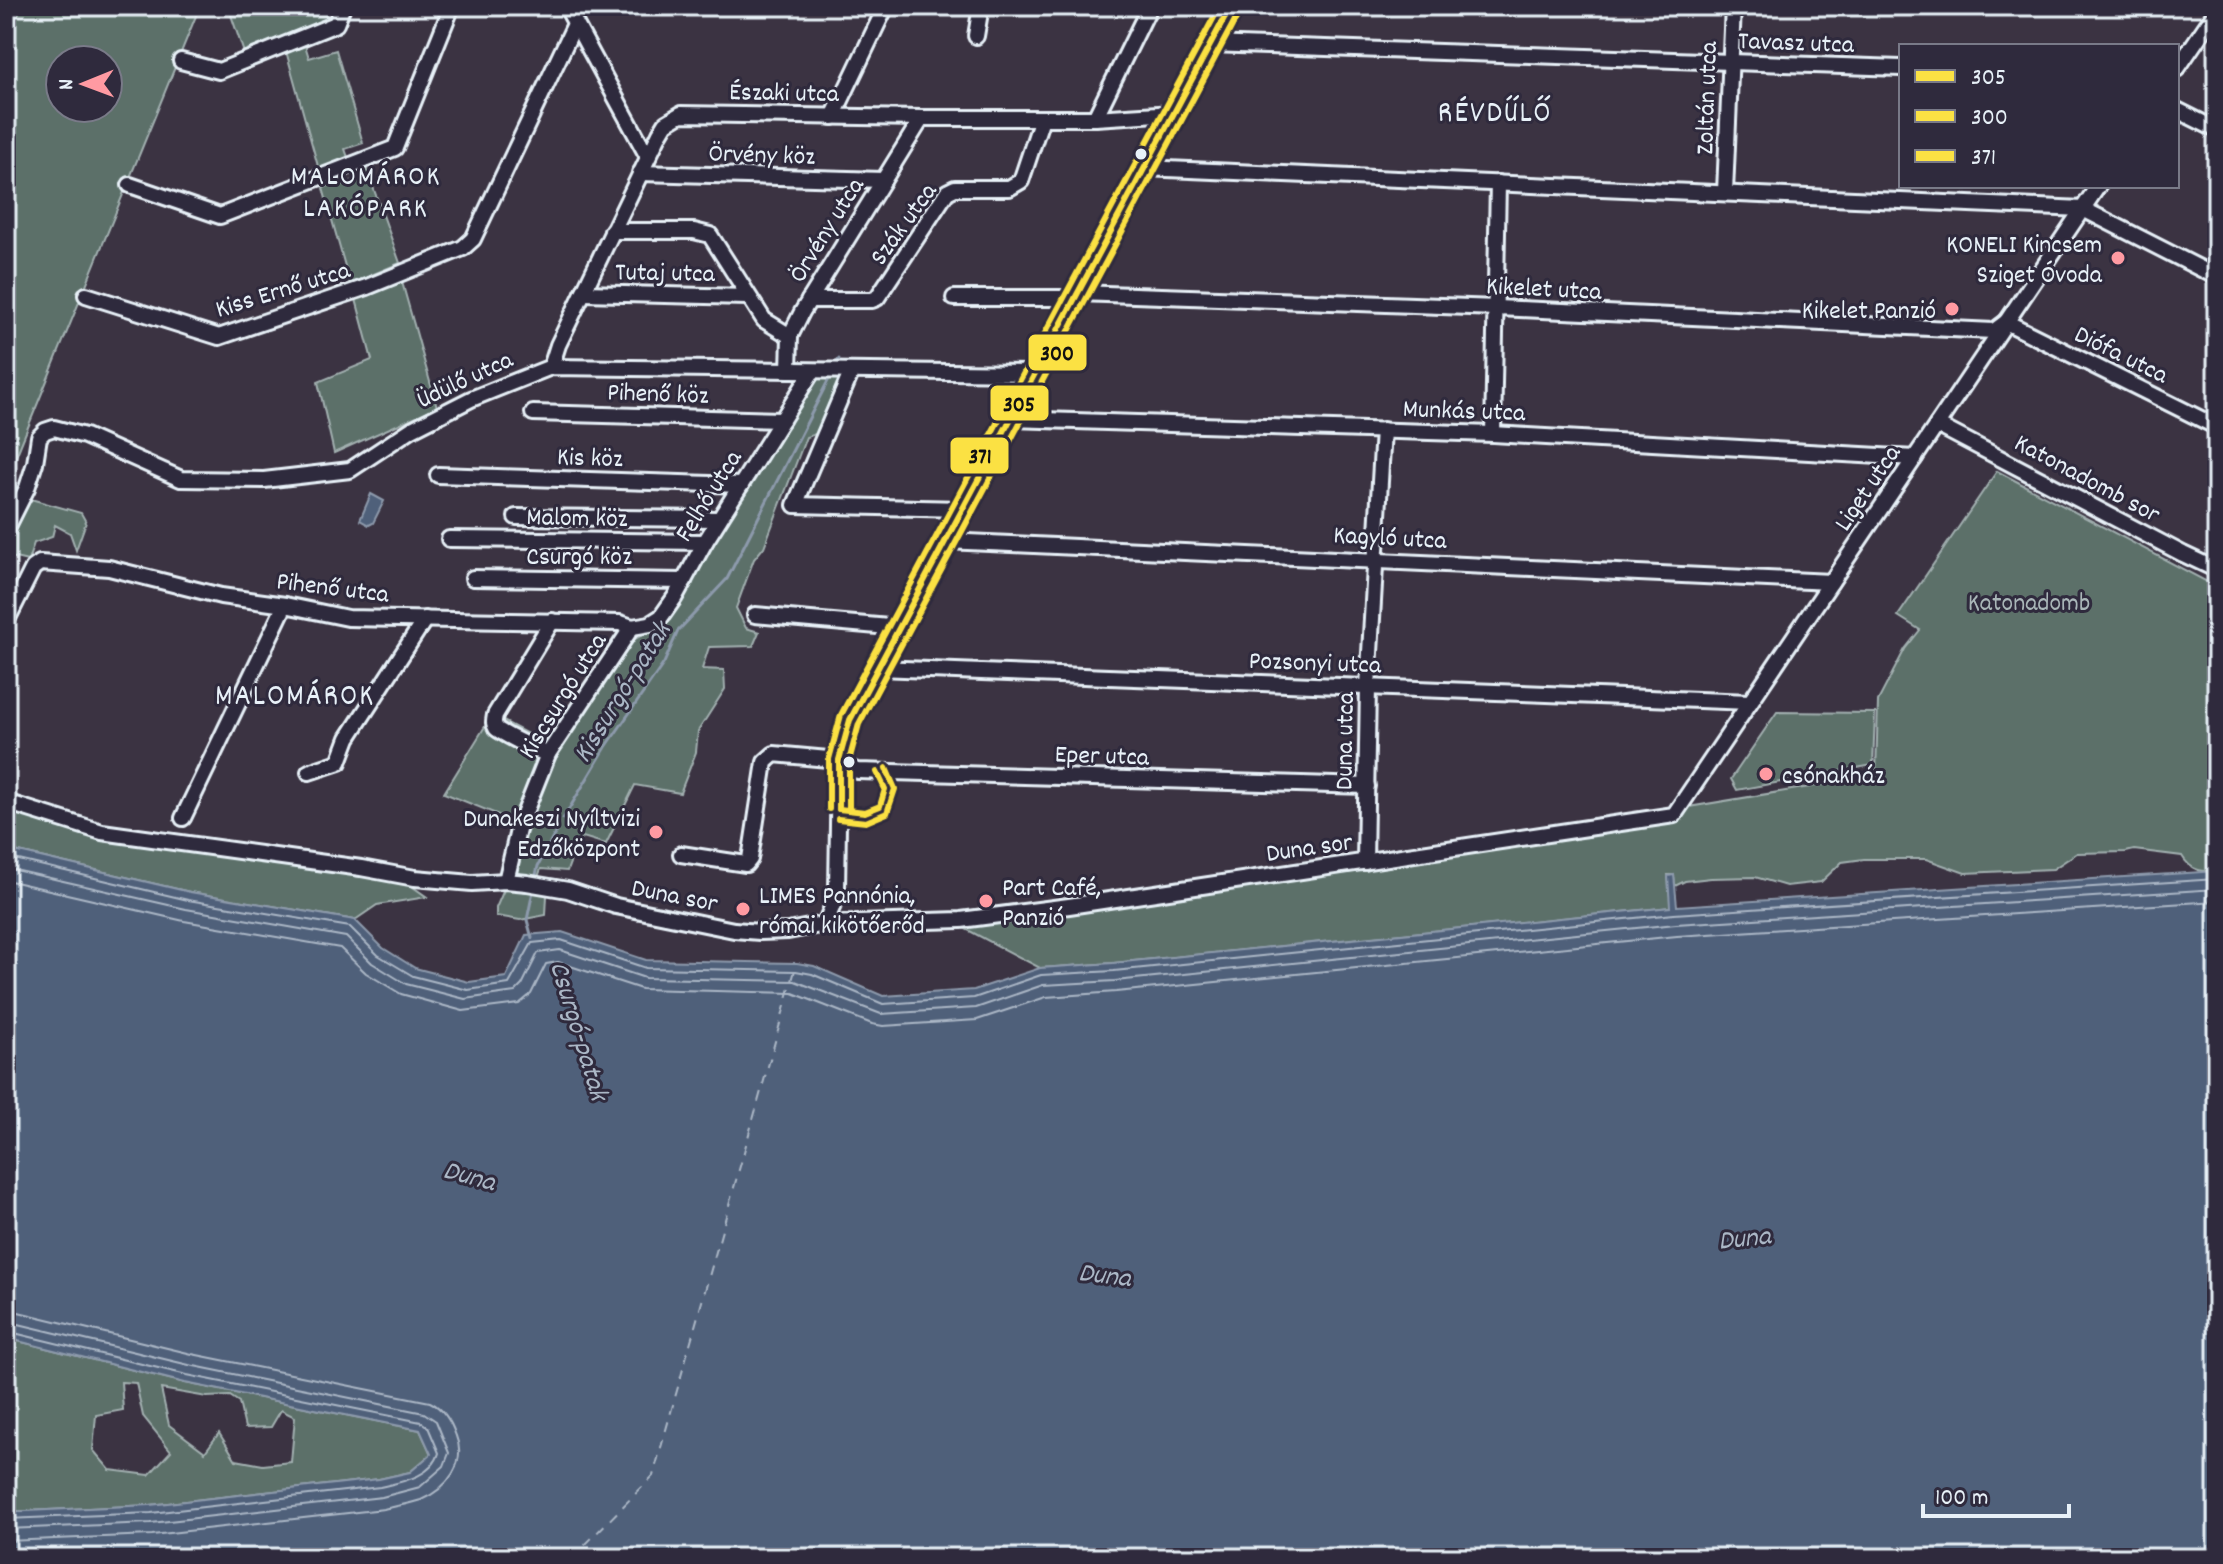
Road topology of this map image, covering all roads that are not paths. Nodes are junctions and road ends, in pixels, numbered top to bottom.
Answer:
1 (343, 6) edge
2 (452, 6) edge
3 (566, 6) edge
4 (886, 6) edge
5 (981, 6) edge
6 (1150, 6) edge
7 (1231, 6) edge
8 (1733, 6) edge
9 (2217, 10) edge
10 (575, 24) junction
11 (976, 36) dead end
12 (1210, 44) junction
13 (181, 61) dead end
14 (1729, 63) junction
15 (2179, 66) edge
16 (1899, 68) edge
17 (2179, 111) edge
18 (1174, 113) junction
19 (833, 117) junction
20 (922, 118) junction
21 (1042, 118) junction
22 (1095, 118) junction
23 (2217, 130) edge
24 (648, 157) junction
25 (1144, 168) junction
26 (640, 173) junction
27 (883, 180) junction
28 (1498, 183) junction
29 (130, 185) dead end
30 (2097, 188) edge
31 (1725, 192) junction
32 (2083, 209) junction
33 (612, 231) junction
34 (2217, 277) edge
35 (583, 293) junction
36 (86, 295) dead end
37 (1076, 296) junction
38 (747, 297) junction
39 (954, 298) dead end
40 (809, 300) junction
41 (1497, 308) junction
42 (2006, 322) junction
43 (790, 336) junction
44 (551, 367) junction
45 (789, 370) junction
46 (812, 372) junction
47 (851, 373) junction
48 (1035, 373) junction
49 (533, 413) dead end
50 (1011, 419) junction
51 (782, 420) junction
52 (1937, 425) junction
53 (2217, 427) edge
54 (1383, 430) junction
55 (1493, 434) junction
56 (1915, 458) junction
57 (438, 475) dead end
58 (741, 485) junction
59 (962, 509) junction
60 (516, 517) dead end
61 (719, 519) junction
62 (6, 530) edge
63 (449, 539) dead end
64 (946, 541) junction
65 (705, 542) junction
66 (1374, 559) junction
67 (2217, 570) edge
68 (473, 578) dead end
69 (684, 581) junction
70 (1831, 582) junction
71 (285, 605) junction
72 (755, 615) dead end
73 (425, 619) junction
74 (552, 621) junction
75 (6, 622) edge
76 (632, 627) junction
77 (900, 628) junction
78 (878, 668) junction
79 (1368, 687) junction
80 (1750, 702) junction
81 (541, 753) junction
82 (839, 760) junction
83 (309, 772) dead end
84 (1367, 786) junction
85 (6, 802) edge
86 (1674, 815) joint
87 (183, 818) dead end
88 (681, 854) dead end
89 (1365, 862) junction
90 (506, 881) junction
91 (825, 924) junction

1 - 13 street
2 - 29 street
3 - 10 street
4 - 19 street
5 - 11 street
6 - 22 street
7 - 12 street
8 - 14 street, Zoltán utca
9 - 15 street
10 - 24 street
10 - 36 street, Kiss Ernő utca
12 - 14 street, Tavasz utca
12 - 18 street
14 - 16 street, Tavasz utca
14 - 31 street, Zoltán utca
17 - 23 street
18 - 22 street, Északi utca
18 - 25 street
19 - 20 street, Északi utca
19 - 24 street, Északi utca
20 - 21 street, Északi utca
20 - 27 street, Örvény utca
21 - 22 street, Északi utca
21 - 40 street, Szák utca
24 - 26 street, Északi utca
25 - 28 street
25 - 37 street
26 - 27 street, Örvény köz
26 - 33 street, Északi utca
27 - 40 street, Örvény utca
28 - 31 street
28 - 41 street
30 - 32 street, Liget utca
31 - 32 street
32 - 34 street
32 - 42 street, Liget utca
33 - 35 street, Északi utca
33 - 38 street
35 - 38 street, Tutaj utca
35 - 44 street, Északi utca
37 - 39 street, Kikelet utca
37 - 41 street, Kikelet utca
37 - 48 street
38 - 43 street
40 - 43 street, Örvény utca
41 - 42 street, Kikelet utca
41 - 55 street
42 - 52 street, Liget utca
42 - 53 street, Diófa utca
43 - 45 street, Örvény utca
44 - 45 street, Üdülő utca
44 - 62 street, Üdülő utca
45 - 46 street, Üdülő utca
46 - 47 street, Üdülő utca
46 - 51 street, Felhő utca
47 - 48 street, Üdülő utca
47 - 59 street
48 - 50 street
49 - 51 street, Pihenő köz
50 - 54 street, Munkás utca
50 - 59 street
51 - 58 street, Felhő utca
52 - 56 street, Liget utca
52 - 67 street, Katonadomb sor
54 - 55 street, Munkás utca
54 - 66 street, Duna utca
55 - 56 street, Munkás utca
56 - 70 street, Liget utca
57 - 58 street, Kis köz
58 - 61 street, Felhő utca
59 - 64 street
60 - 61 street
61 - 65 street, Felhő utca
63 - 65 street, Malom köz
64 - 66 street, Kagyló utca
64 - 77 street
65 - 69 street, Felhő utca
66 - 70 street, Kagyló utca
66 - 79 street, Duna utca
68 - 69 street, Csurgó köz
69 - 76 street, Felhő utca
70 - 80 street, Liget utca
71 - 73 street, Pihenő utca
71 - 75 street, Pihenő utca
71 - 87 street
72 - 77 street
73 - 74 street, Pihenő utca
73 - 83 street
74 - 76 street, Pihenő utca
74 - 81 street
76 - 81 street, Kiscsurgó utca
77 - 78 street
78 - 79 street, Pozsonyi utca
78 - 82 street
79 - 80 street, Pozsonyi utca
79 - 84 street, Duna utca
80 - 86 street, Liget utca
81 - 90 street, Kiscsurgó utca
82 - 84 street, Eper utca
82 - 88 street, Eper utca
82 - 91 street
84 - 89 street, Duna utca
85 - 90 street, Duna sor
86 - 89 street, Duna sor
89 - 91 street, Duna sor
90 - 91 street, Duna sor

